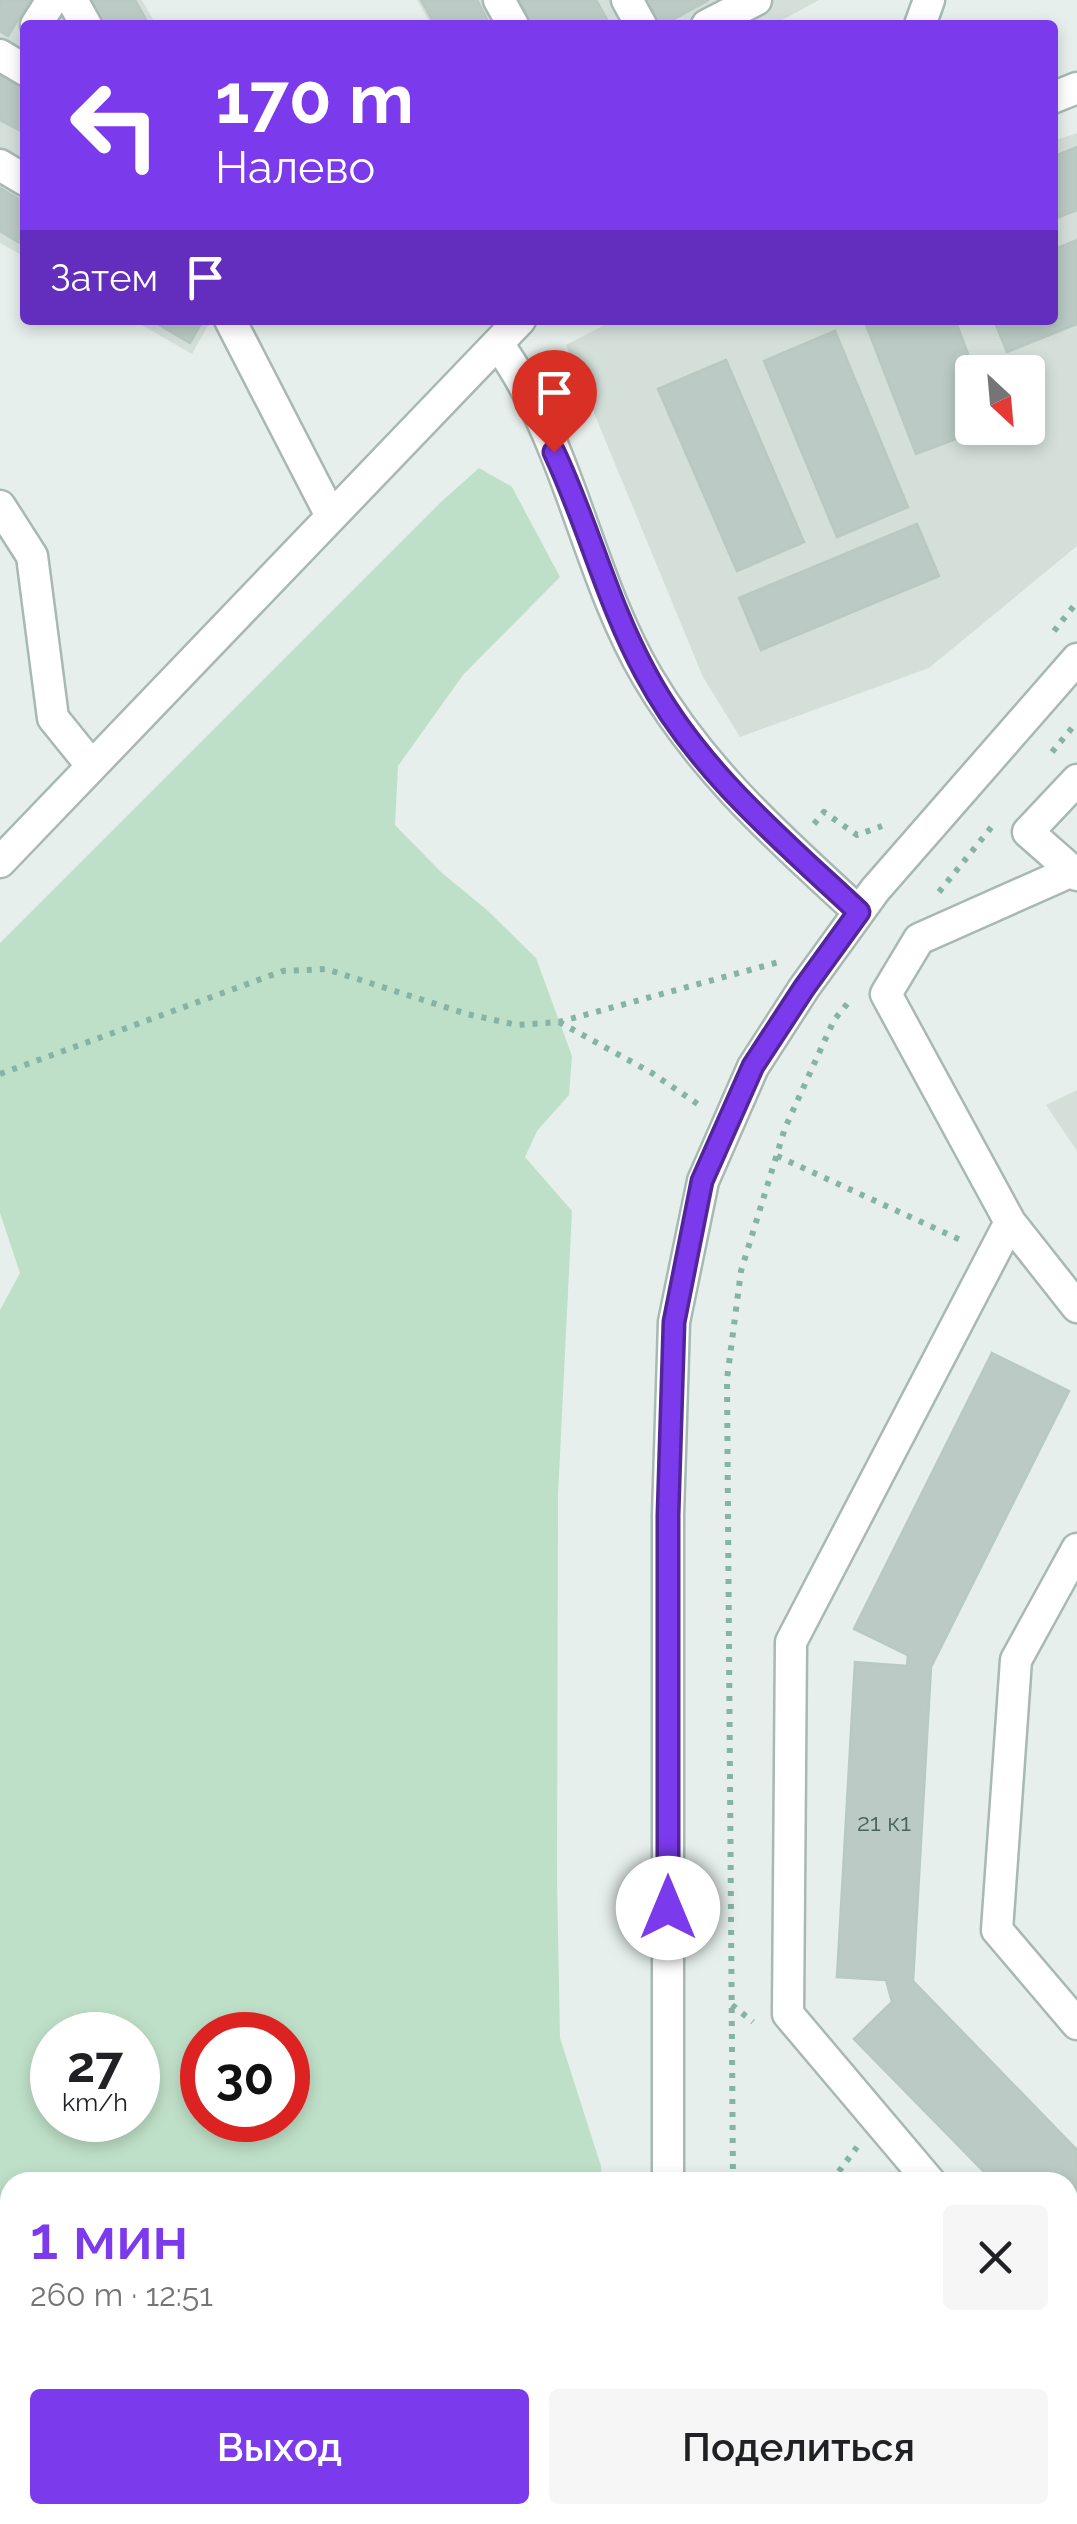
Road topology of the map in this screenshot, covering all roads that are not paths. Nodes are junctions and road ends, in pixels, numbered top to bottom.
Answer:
1 (756, 0) edge
2 (717, 20) edge
3 (233, 325) edge
4 (515, 325) edge
5 (498, 344) junction
6 (0, 506) edge
7 (331, 516) junction
8 (1077, 659) edge
9 (91, 765) junction
10 (1077, 780) edge
11 (0, 862) edge
12 (1074, 873) edge
13 (859, 912) junction
14 (1010, 1222) junction
15 (1077, 1307) edge
16 (1077, 1549) edge
17 (1077, 2024) edge
18 (668, 2172) edge
19 (922, 2172) edge

1 - 2 street
3 - 7 street
4 - 5 street
5 - 7 street
5 - 13 street
6 - 9 street
7 - 9 street
8 - 13 street
9 - 11 street
10 - 12 street
12 - 14 street
13 - 18 street
14 - 15 street
14 - 19 street
16 - 17 street

